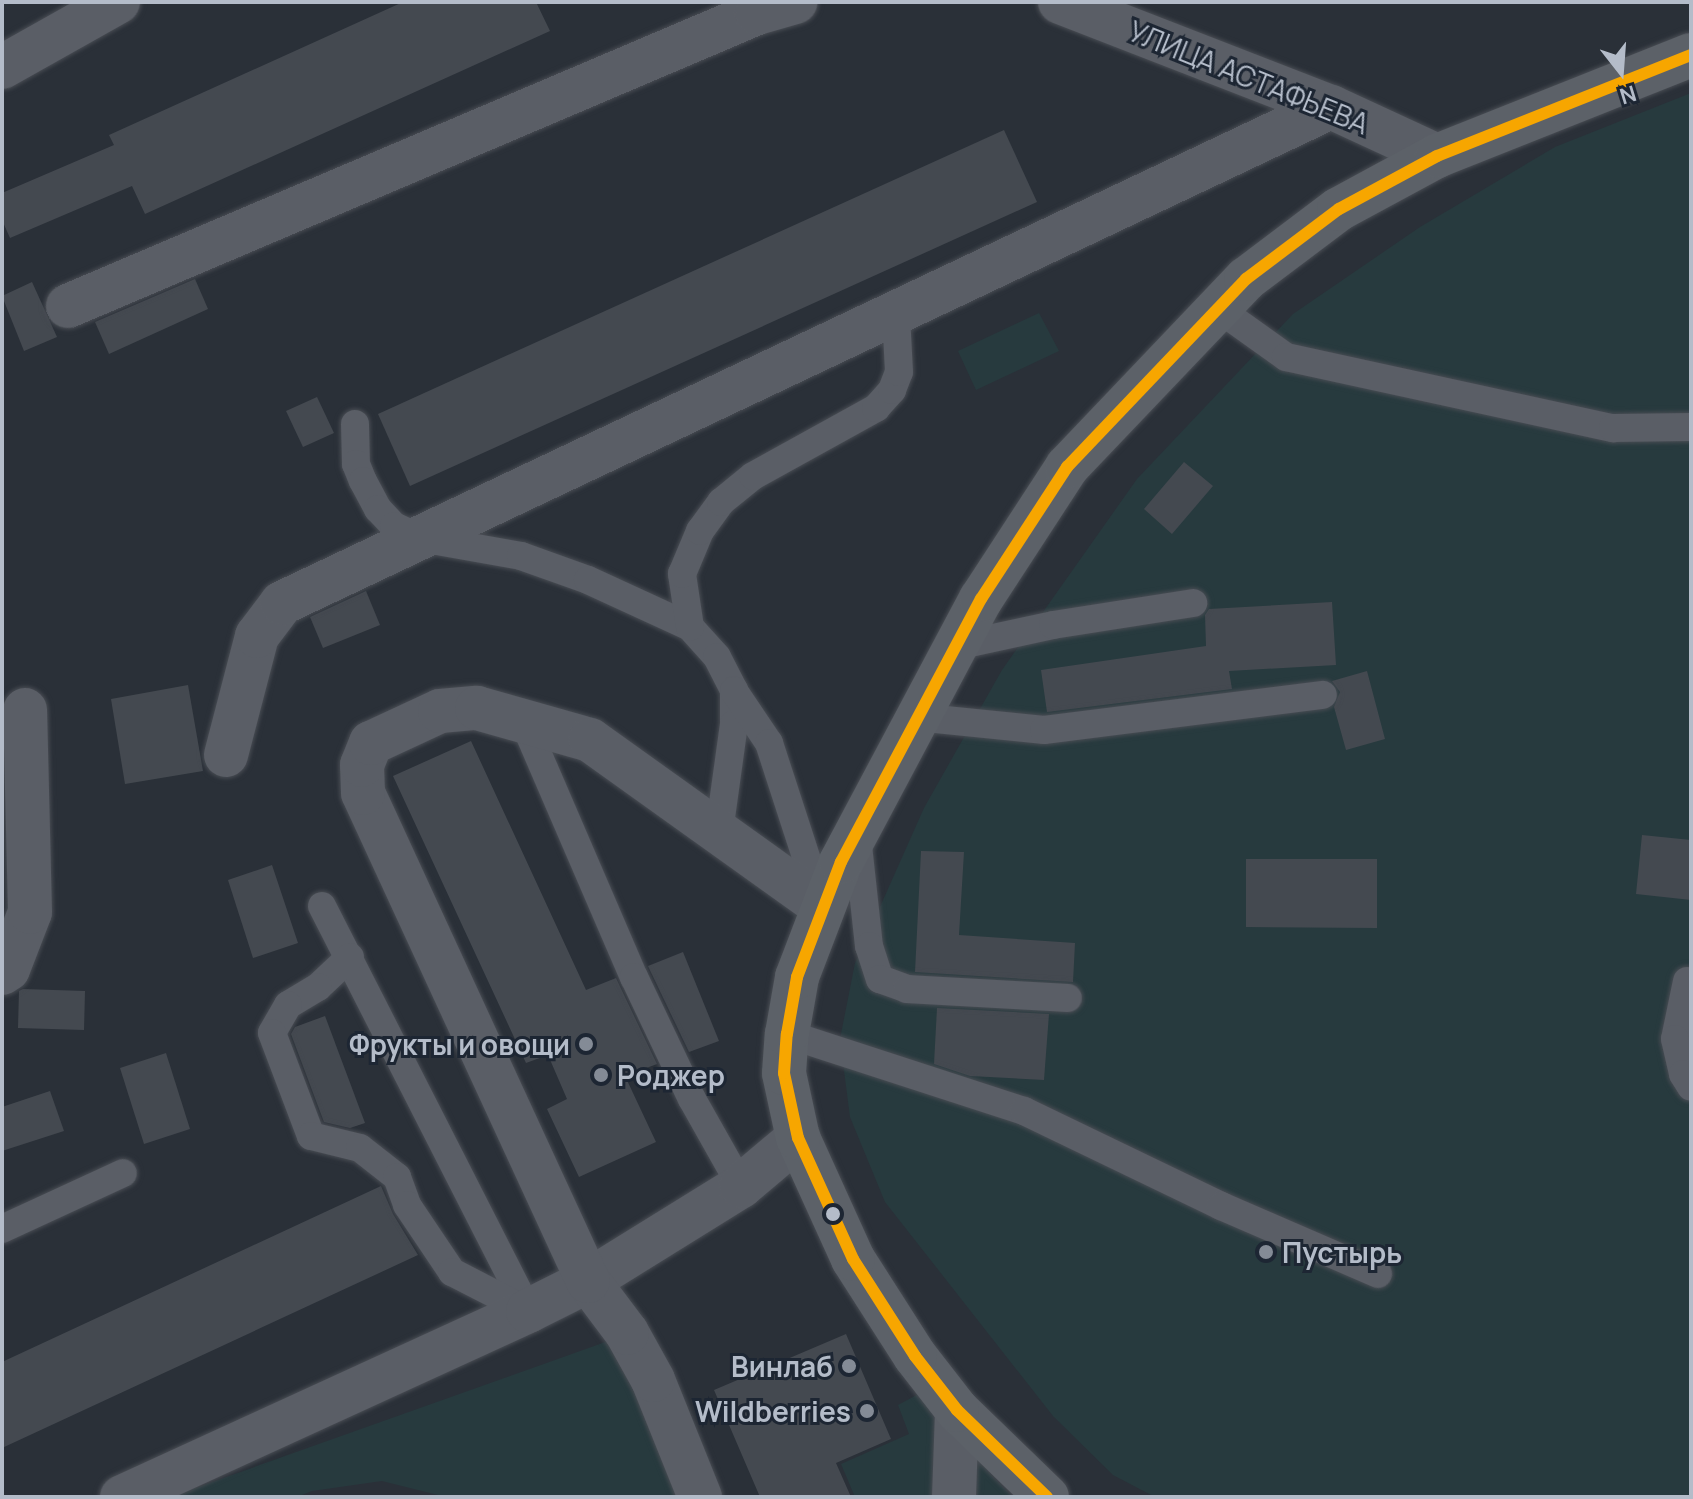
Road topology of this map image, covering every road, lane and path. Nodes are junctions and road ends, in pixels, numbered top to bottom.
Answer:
1 (118, 2) edge
2 (795, 2) edge
3 (1060, 2) edge
4 (1691, 55) edge
5 (2, 67) edge
6 (1331, 107) junction
7 (1437, 156) junction
8 (68, 306) dead end
9 (1216, 307) junction
10 (896, 314) junction
11 (355, 424) dead end
12 (1691, 427) edge
13 (420, 538) junction
14 (1193, 603) dead end
15 (690, 627) junction
16 (956, 646) junction
17 (734, 690) junction
18 (1323, 695) dead end
19 (25, 710) dead end
20 (916, 717) junction
21 (524, 722) junction
22 (226, 755) dead end
23 (857, 831) junction
24 (719, 832) junction
25 (322, 906) dead end
26 (822, 906) junction
27 (350, 957) junction
28 (2, 973) edge
29 (1687, 981) dead end
30 (1068, 998) dead end
31 (787, 1034) junction
32 (1691, 1087) edge
33 (798, 1138) junction
34 (123, 1173) dead end
35 (741, 1186) junction
36 (2, 1229) edge
37 (1378, 1274) dead end
38 (588, 1281) junction
39 (528, 1311) junction
40 (957, 1410) junction
41 (122, 1497) edge
42 (700, 1497) edge
43 (954, 1497) edge
44 (1047, 1497) edge

1 - 5 street
2 - 8 street
3 - 6 street, УЛИЦА АСТАФЬЕВА
4 - 7 main road
6 - 7 street, УЛИЦА АСТАФЬЕВА
6 - 10 street
7 - 9 main road
9 - 12 lane
9 - 16 main road
10 - 13 street
10 - 15 lane
11 - 13 lane
13 - 15 lane
13 - 22 street
14 - 16 lane
15 - 17 lane
16 - 20 main road
17 - 24 lane
17 - 26 lane
18 - 20 lane
19 - 28 street
20 - 23 main road
21 - 24 street
21 - 35 lane
21 - 38 street
23 - 26 main road
23 - 30 lane
24 - 26 street
25 - 27 lane
26 - 31 main road
27 - 39 lane
27 - 39 lane
29 - 32 lane
31 - 33 main road
31 - 37 lane
33 - 35 street
33 - 40 main road
34 - 36 lane
35 - 38 street
38 - 39 street
38 - 42 street
39 - 41 street
40 - 43 street
40 - 44 main road

